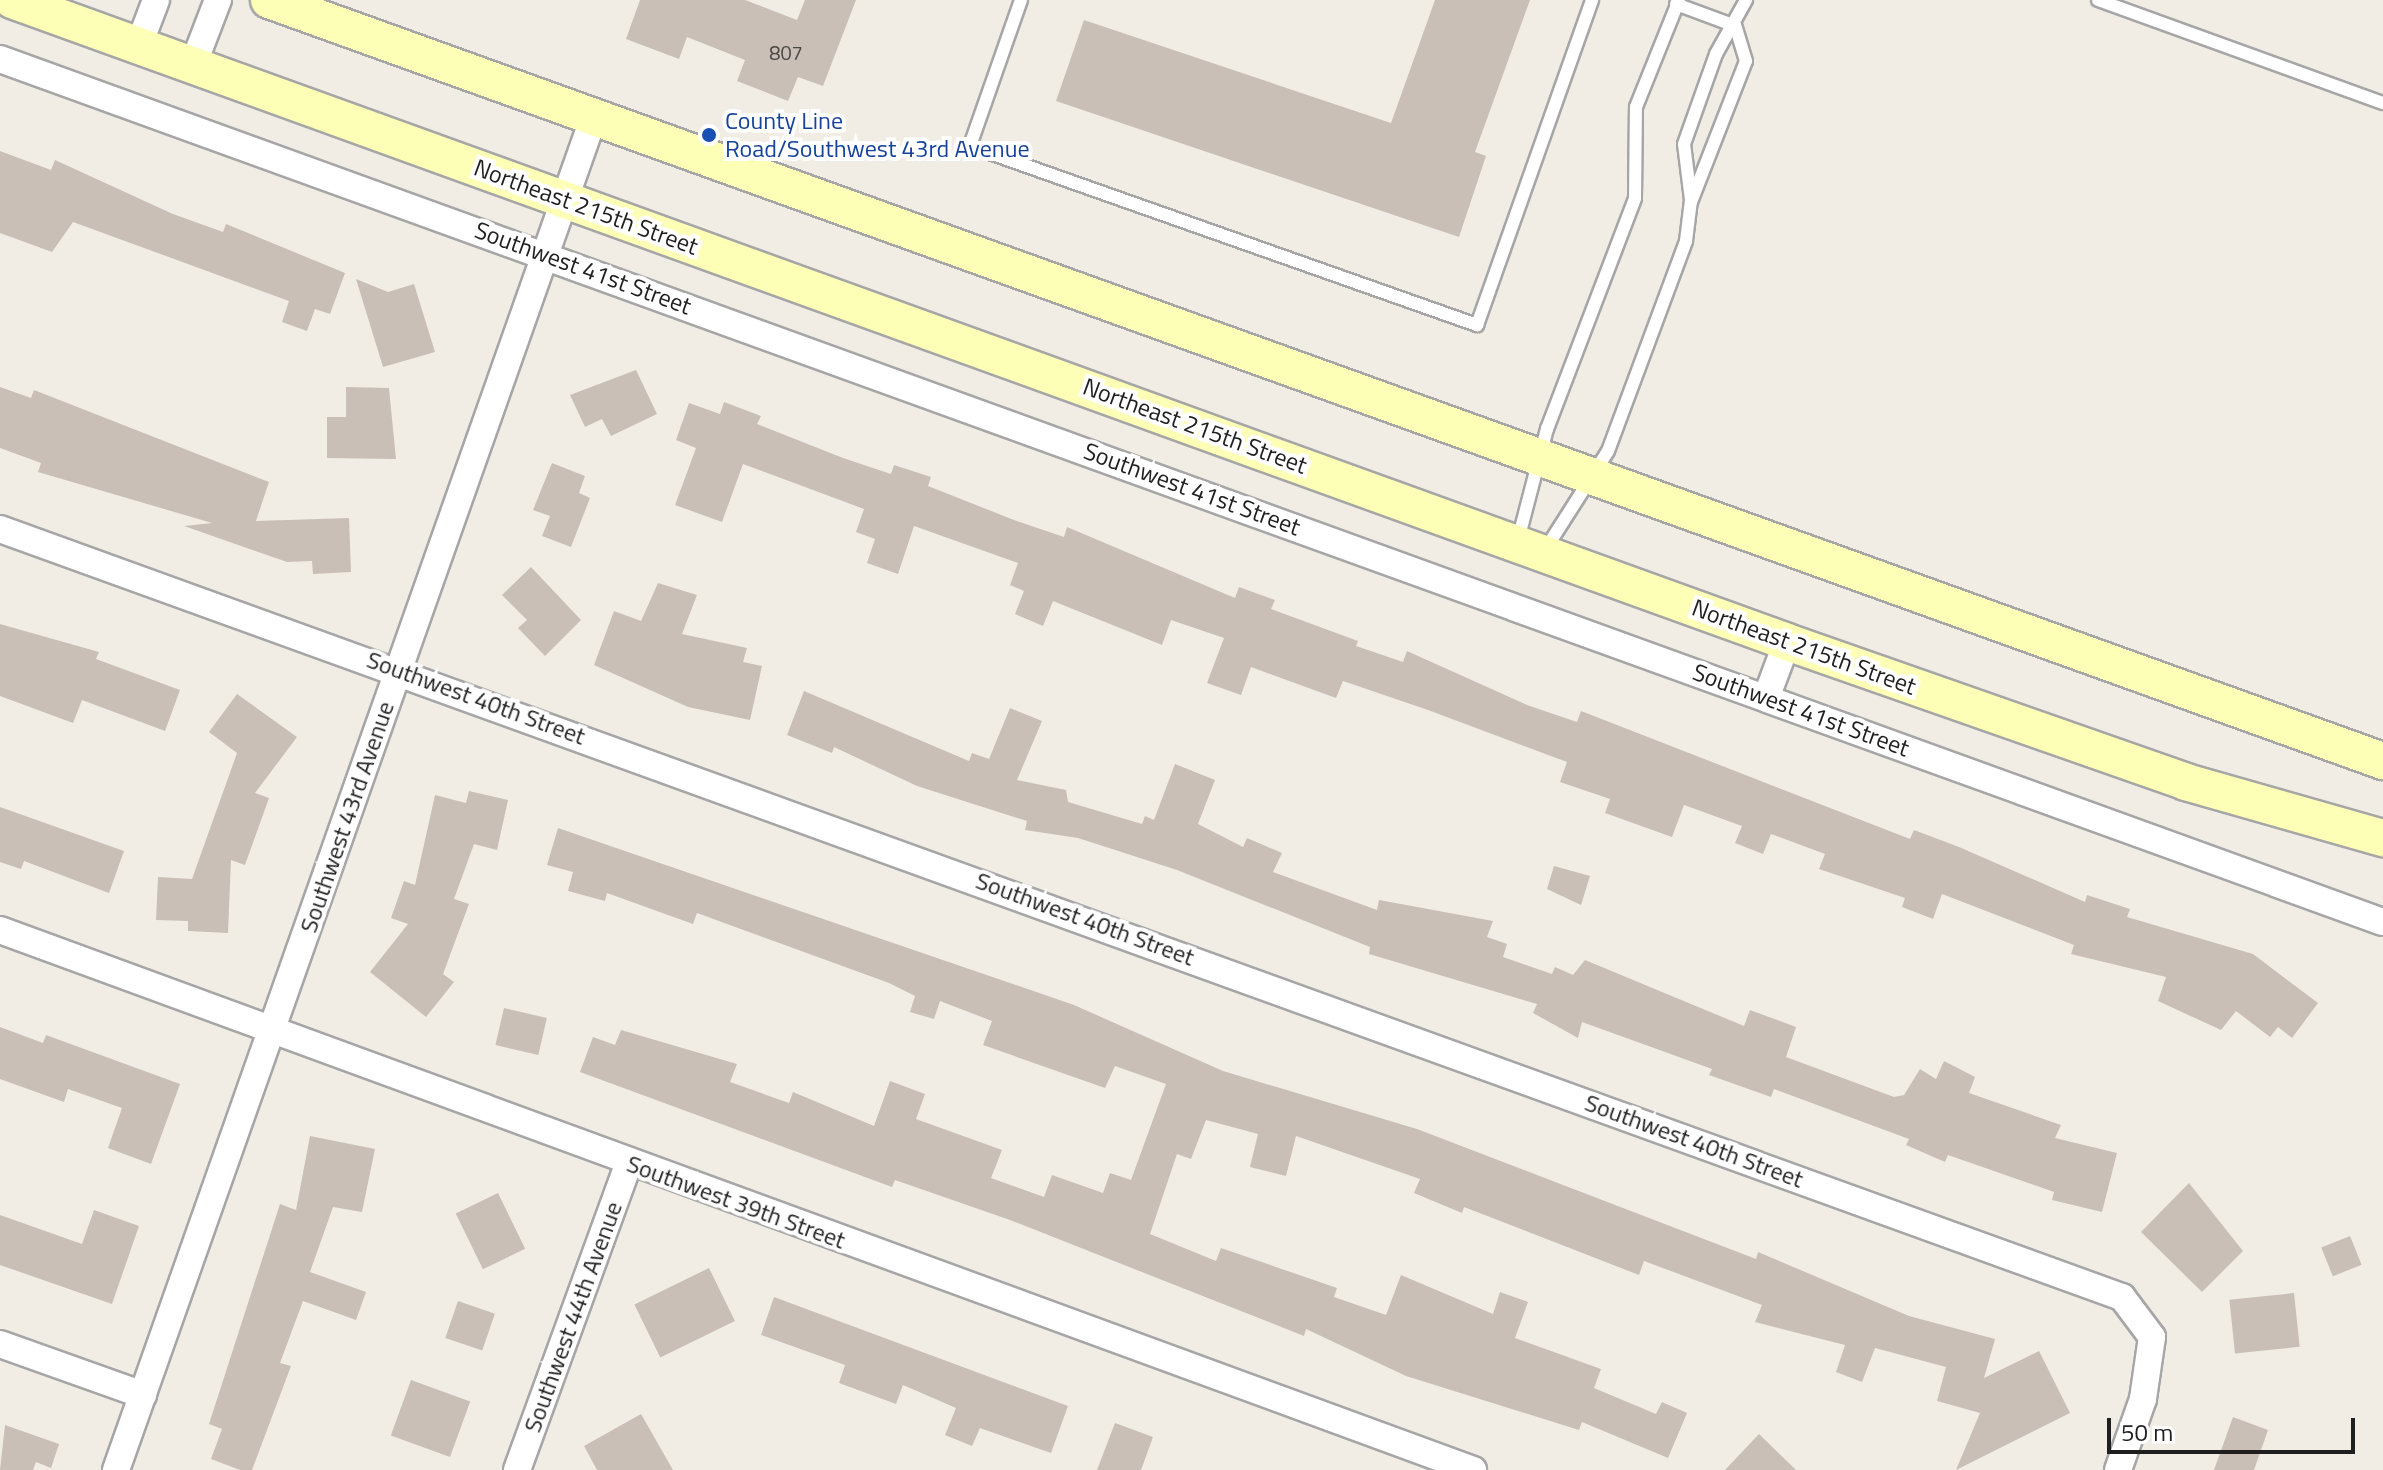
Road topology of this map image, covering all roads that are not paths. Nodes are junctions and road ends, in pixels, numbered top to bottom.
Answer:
1 (12, 0) edge
2 (156, 0) edge
3 (218, 0) edge
4 (269, 0) edge
5 (1021, 0) edge
6 (1592, 0) edge
7 (1746, 0) edge
8 (2098, 0) edge
9 (1677, 2) edge
10 (1735, 26) junction
11 (139, 45) junction
12 (0, 59) edge
13 (193, 65) junction
14 (2383, 103) edge
15 (593, 119) junction
16 (565, 199) junction
17 (1691, 203) junction
18 (545, 255) junction
19 (1537, 459) junction
20 (1594, 481) junction
21 (0, 529) edge
22 (1530, 548) junction
23 (1787, 642) junction
24 (399, 669) junction
25 (1766, 698) junction
26 (2383, 761) edge
27 (2383, 838) edge
28 (2383, 922) edge
29 (0, 930) edge
30 (272, 1027) junction
31 (629, 1163) junction
32 (0, 1344) edge
33 (143, 1395) junction
34 (116, 1470) edge
35 (517, 1470) edge
36 (1473, 1470) edge
37 (2118, 1470) edge

1 - 11 street, Northeast 215th Street
2 - 11 street
3 - 13 street
4 - 15 street
5 - 6 lane
7 - 10 lane
8 - 14 lane
9 - 10 lane
9 - 19 lane
10 - 17 lane
10 - 17 lane
11 - 13 street, Northeast 215th Street
12 - 18 street, Southwest 41st Street
13 - 16 street, Northeast 215th Street
15 - 16 street, Southwest 43rd Avenue
15 - 19 street
16 - 18 street, Southwest 43rd Avenue
16 - 22 street, Northeast 215th Street
17 - 20 lane
18 - 24 street, Southwest 43rd Avenue
18 - 25 street, Southwest 41st Street
19 - 20 street
19 - 22 lane
20 - 22 lane
20 - 26 street
21 - 24 street, Southwest 40th Street
22 - 23 street, Northeast 215th Street
23 - 25 street
23 - 27 street, Northeast 215th Street
24 - 30 street, Southwest 43rd Avenue
24 - 37 street, Southwest 40th Street
25 - 28 street, Southwest 41st Street
29 - 30 street, Southwest 39th Street
30 - 31 street, Southwest 39th Street
30 - 33 street, Southwest 43rd Avenue
31 - 35 street, Southwest 44th Avenue
31 - 36 street, Southwest 39th Street
32 - 33 street
33 - 34 street, Southwest 43rd Avenue

